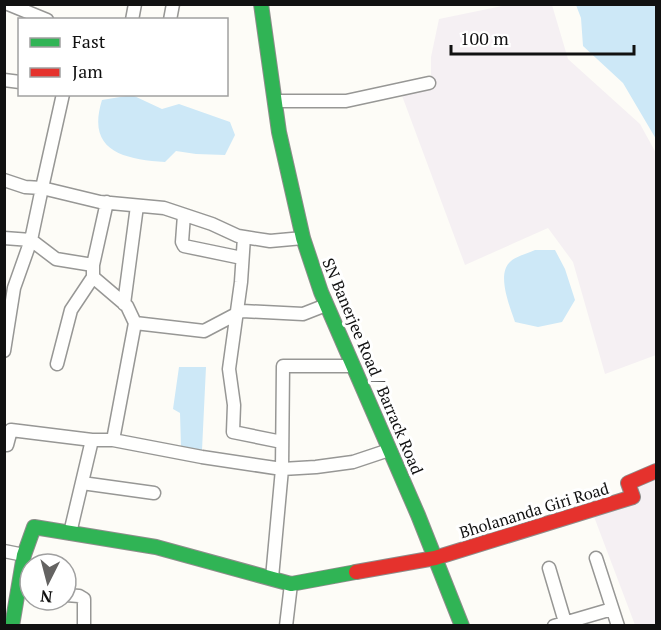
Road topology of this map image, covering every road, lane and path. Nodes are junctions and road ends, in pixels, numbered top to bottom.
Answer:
1 (8, 4) edge
2 (261, 4) edge
3 (40, 13) edge
4 (429, 83) dead end
5 (63, 96) edge
6 (275, 101) junction
7 (4, 180) edge
8 (42, 188) junction
9 (107, 202) junction
10 (137, 206) junction
11 (184, 215) junction
12 (244, 237) junction
13 (4, 238) edge
14 (303, 238) junction
15 (31, 240) junction
16 (242, 258) junction
17 (93, 271) junction
18 (124, 304) junction
19 (326, 305) junction
20 (235, 314) junction
21 (135, 322) junction
22 (4, 351) edge
23 (57, 364) dead end
24 (353, 366) junction
25 (92, 440) junction
26 (113, 440) junction
27 (282, 442) junction
28 (7, 446) dead end
29 (389, 450) junction
30 (282, 469) junction
31 (657, 471) edge
32 (82, 483) junction
33 (154, 493) dead end
34 (70, 532) junction
35 (25, 552) edge
36 (435, 558) junction
37 (596, 558) dead end
38 (549, 568) dead end
39 (272, 578) junction
40 (291, 584) junction
41 (78, 596) edge
42 (18, 608) edge
43 (612, 609) junction
44 (560, 624) edge
45 (12, 626) edge
46 (84, 626) edge
47 (286, 626) edge
48 (462, 626) edge
49 (618, 626) edge

1 - 3 street
2 - 6 street, SN Banerjee Road / Barrack Road
4 - 6 street
5 - 8 street
6 - 14 street, SN Banerjee Road / Barrack Road
7 - 8 street
8 - 9 street
8 - 15 street
9 - 10 street
9 - 17 street
10 - 11 street
10 - 18 street
11 - 12 street
11 - 16 street
12 - 14 street
12 - 16 street
13 - 15 street
14 - 19 street, SN Banerjee Road / Barrack Road
15 - 17 street
15 - 22 street
16 - 20 street
17 - 18 street
17 - 23 street
18 - 21 street
19 - 20 street
19 - 24 street, SN Banerjee Road / Barrack Road
20 - 21 street
20 - 27 street
21 - 26 street
24 - 27 street
24 - 29 street, SN Banerjee Road / Barrack Road
25 - 26 street
25 - 28 street
25 - 32 street
26 - 30 street
27 - 30 street
29 - 30 street
29 - 36 street, SN Banerjee Road / Barrack Road
30 - 39 street
31 - 36 street, Bholananda Giri Road
32 - 33 street
32 - 34 street
34 - 35 street
34 - 39 street
36 - 40 street
36 - 48 street, SN Banerjee Road / Barrack Road
37 - 43 street
38 - 44 street
39 - 40 street
40 - 47 street
41 - 46 street
42 - 45 street
43 - 44 street
43 - 49 street

